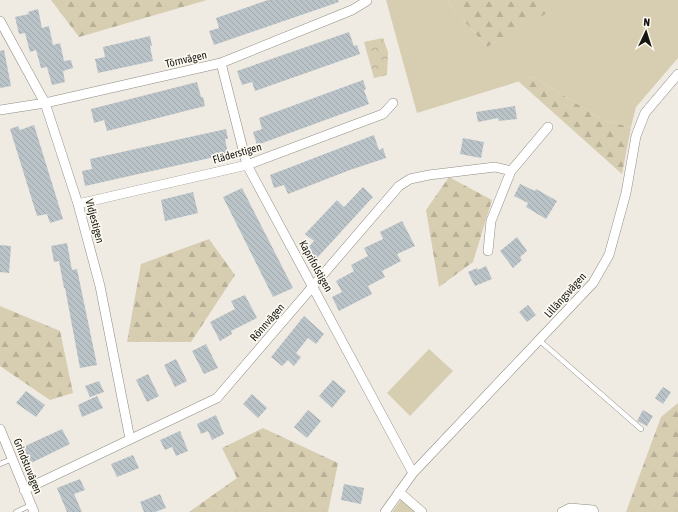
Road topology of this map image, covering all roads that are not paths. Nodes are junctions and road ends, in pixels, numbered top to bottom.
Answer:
1 (367, 0) edge
2 (0, 21) edge
3 (221, 63) junction
4 (678, 74) edge
5 (45, 103) junction
6 (393, 103) dead end
7 (0, 110) edge
8 (548, 127) dead end
9 (247, 165) junction
10 (511, 171) junction
11 (78, 204) junction
12 (488, 251) dead end
13 (313, 287) junction
14 (539, 340) junction
15 (0, 429) edge
16 (641, 429) dead end
17 (130, 440) junction
18 (12, 459) junction
19 (0, 464) edge
20 (413, 472) junction
21 (24, 490) junction
22 (399, 492) junction
23 (32, 509) edge
24 (16, 512) edge
25 (385, 512) edge
26 (422, 512) edge
27 (562, 512) edge
28 (594, 512) edge

1 - 3 street, Törnvägen
2 - 5 street, Vidjestigen
3 - 5 street, Törnvägen
3 - 9 street, Kaprifolstigen
4 - 14 street, Lillängsvägen
5 - 7 street, Törnvägen
5 - 11 street, Vidjestigen
6 - 9 street, Fläderstigen
8 - 10 street
9 - 11 street, Fläderstigen
9 - 13 street, Kaprifolstigen
10 - 12 street
10 - 13 street, Rönnvägen
11 - 17 street, Vidjestigen
13 - 17 street, Rönnvägen
13 - 20 street, Kaprifolstigen
14 - 16 lane
14 - 20 street, Lillängsvägen
15 - 18 street, Grindstuvägen
17 - 21 street, Rönnvägen
18 - 19 lane
18 - 21 street, Grindstuvägen
20 - 22 street, Lillängsvägen
21 - 23 street, Grindstuvägen
22 - 25 street, Lillängsvägen
22 - 26 street
23 - 24 lane
27 - 28 street

